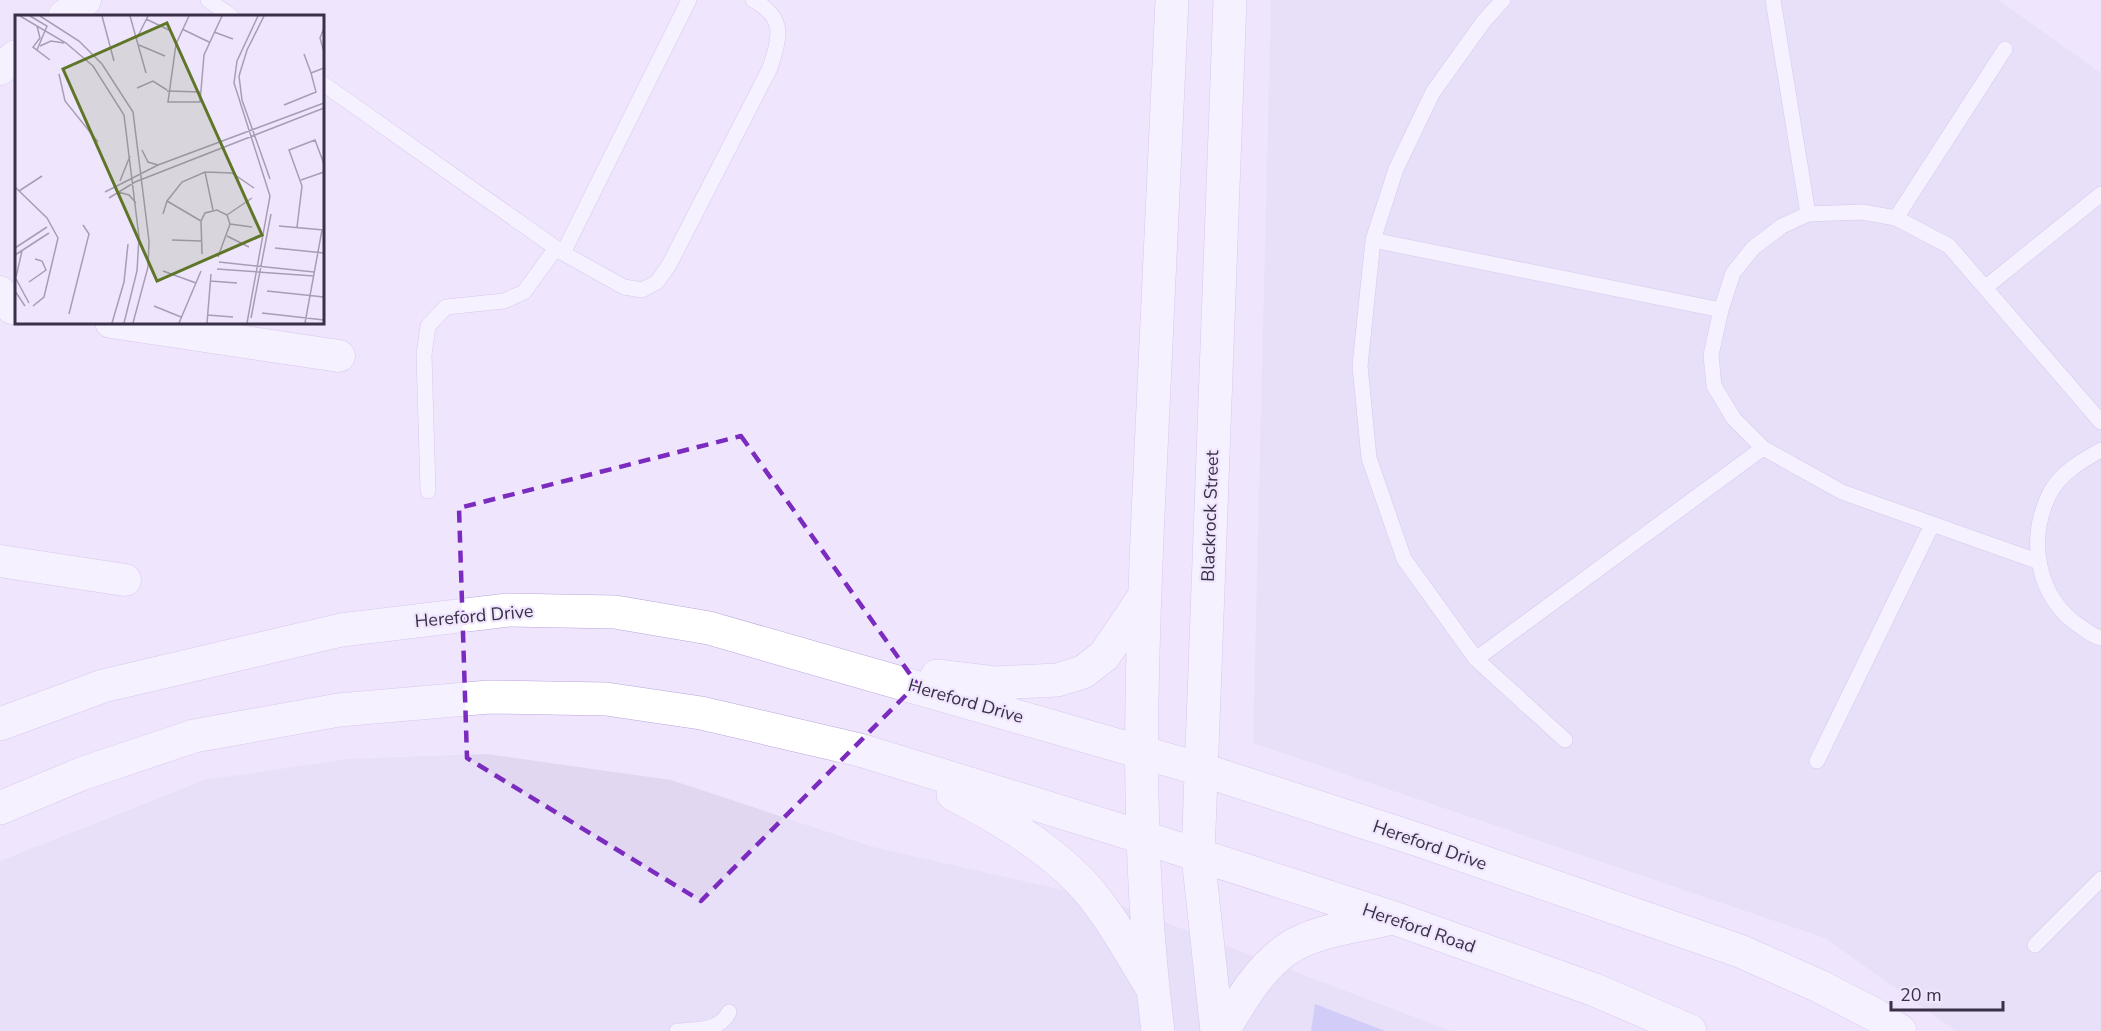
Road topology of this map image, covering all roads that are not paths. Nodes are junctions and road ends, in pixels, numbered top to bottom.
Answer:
1 (85, 0) edge
2 (208, 0) edge
3 (689, 0) edge
4 (753, 0) edge
5 (1172, 0) edge
6 (1230, 0) edge
7 (1503, 0) edge
8 (1773, 0) edge
9 (65, 15) edge
10 (230, 15) edge
11 (2005, 49) dead end
12 (15, 57) edge
13 (0, 69) edge
14 (324, 84) edge
15 (2101, 194) edge
16 (1808, 214) junction
17 (1896, 218) junction
18 (1373, 240) junction
19 (560, 250) junction
20 (1986, 287) junction
21 (1721, 310) junction
22 (124, 324) edge
23 (339, 356) dead end
24 (2101, 422) edge
25 (1763, 448) junction
26 (2101, 450) edge
27 (428, 491) dead end
28 (1932, 525) junction
29 (0, 561) edge
30 (2037, 561) junction
31 (125, 580) dead end
32 (1144, 597) junction
33 (2101, 638) edge
34 (796, 652) junction
35 (1476, 659) junction
36 (0, 724) edge
37 (1565, 740) dead end
38 (860, 750) junction
39 (1141, 751) junction
40 (1817, 761) dead end
41 (1200, 769) junction
42 (0, 808) edge
43 (1142, 837) junction
44 (1198, 856) junction
45 (2101, 879) edge
46 (1394, 918) junction
47 (2035, 945) dead end
48 (1153, 991) junction
49 (729, 1012) dead end
50 (677, 1031) edge
51 (1158, 1031) edge
52 (1217, 1031) edge
53 (1223, 1031) edge
54 (1690, 1031) edge
55 (1900, 1031) edge

1 - 9 street
2 - 10 lane
3 - 19 lane
4 - 19 lane
5 - 32 street
6 - 41 street, Blackrock Street
7 - 18 lane
8 - 16 lane
11 - 17 lane
12 - 13 street
14 - 19 lane
15 - 20 lane
16 - 17 lane
16 - 21 lane
17 - 20 lane
18 - 21 lane
18 - 35 lane
19 - 27 lane
20 - 24 lane
21 - 25 lane
22 - 23 street
25 - 28 lane
25 - 35 lane
26 - 30 lane
28 - 30 lane
28 - 40 lane
29 - 31 street
30 - 33 lane
32 - 34 street
32 - 39 street
34 - 36 street, Hereford Drive
34 - 39 street, Hereford Drive
35 - 37 lane
38 - 42 street
38 - 43 street
38 - 48 street
39 - 41 street, Hereford Drive
39 - 43 street
41 - 44 street, Blackrock Street
41 - 55 street, Hereford Drive
43 - 44 street, Hereford Road
43 - 48 street
44 - 46 street, Hereford Road
44 - 52 street, Blackrock Street
45 - 47 lane
46 - 53 street
46 - 54 street, Hereford Road
48 - 51 street
49 - 50 lane

